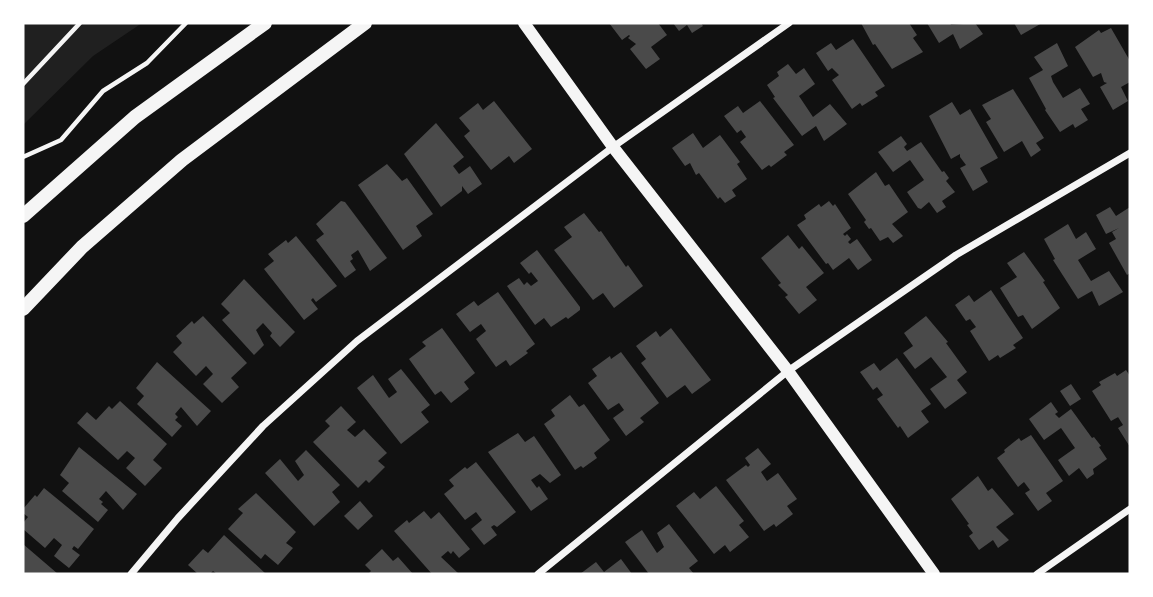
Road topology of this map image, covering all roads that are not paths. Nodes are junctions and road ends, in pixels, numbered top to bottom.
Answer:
1 (265, 23) edge
2 (365, 23) edge
3 (524, 23) edge
4 (789, 23) edge
5 (613, 147) junction
6 (1130, 153) edge
7 (23, 216) edge
8 (23, 309) edge
9 (788, 371) junction
10 (1130, 509) edge
11 (131, 574) edge
12 (538, 574) edge
13 (934, 574) edge
14 (1037, 574) edge

1 - 7 main road
2 - 8 main road
3 - 5 street
4 - 5 street
5 - 9 street
5 - 11 street
6 - 9 street
9 - 12 street
9 - 13 street
10 - 14 street

